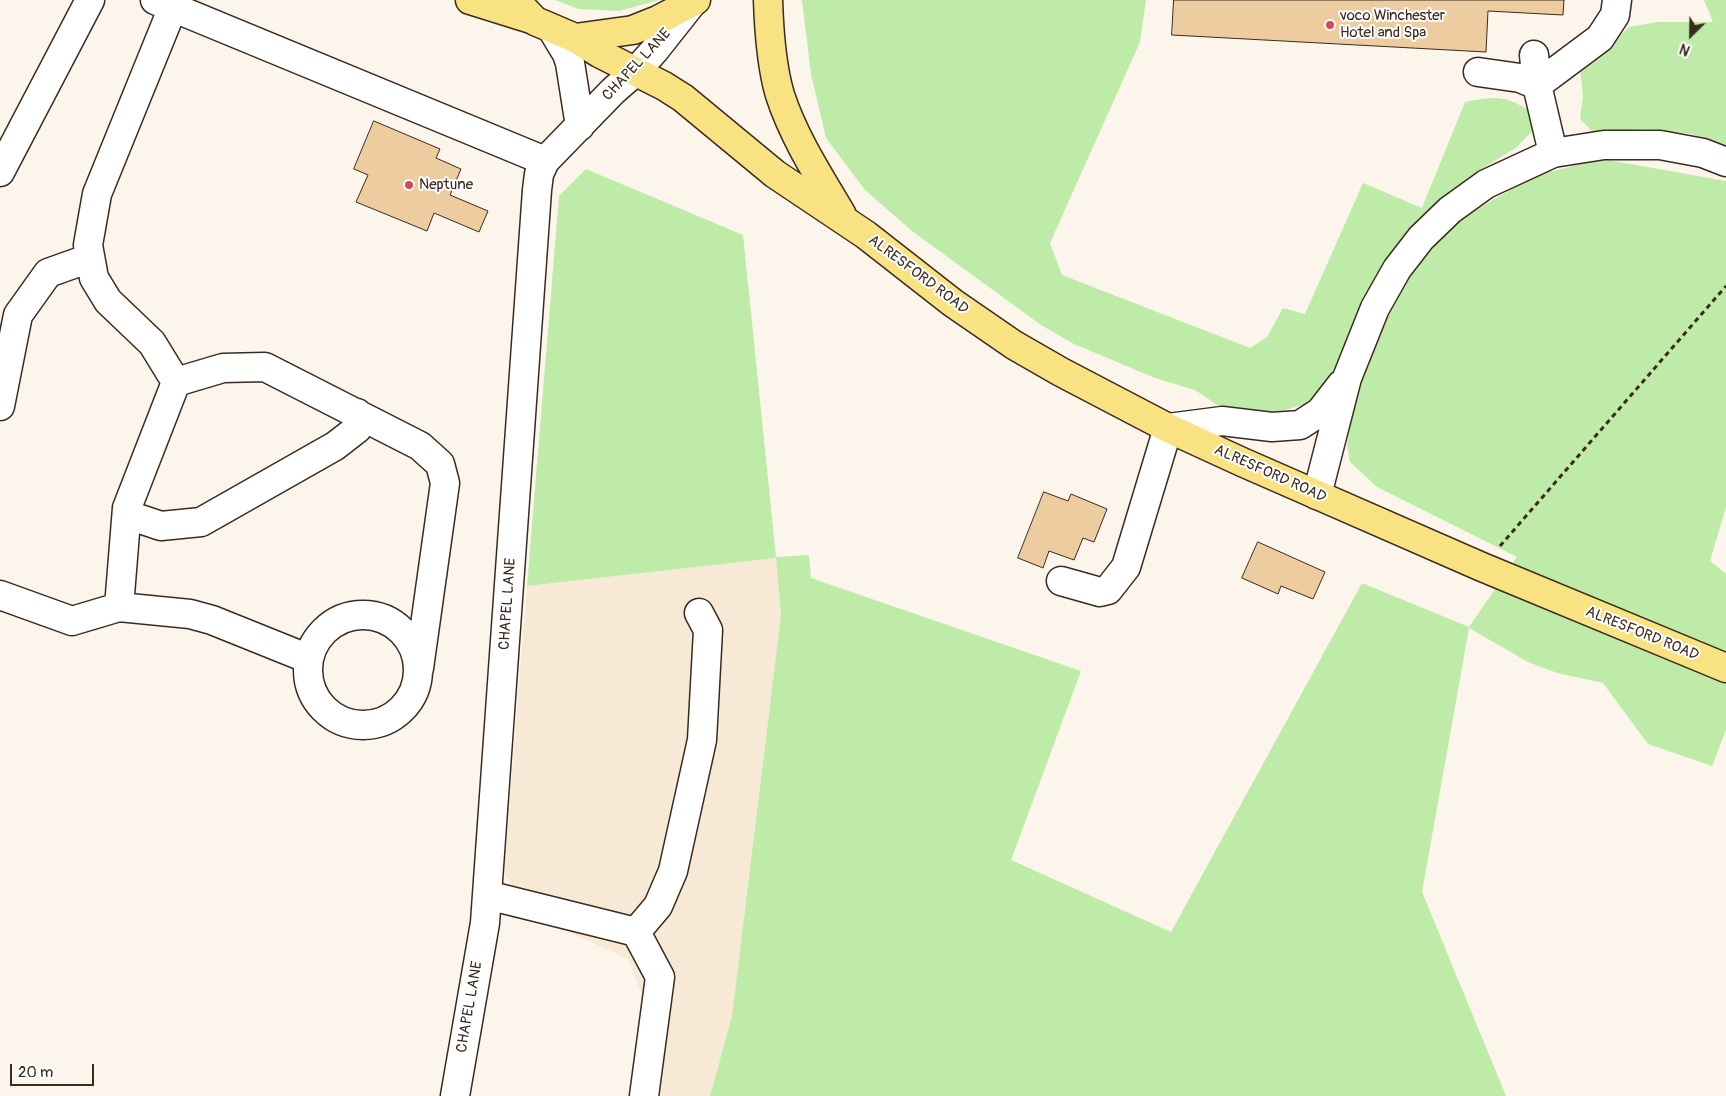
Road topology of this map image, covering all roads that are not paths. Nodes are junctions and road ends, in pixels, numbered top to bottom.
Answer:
1 (90, 0) edge
2 (470, 0) edge
3 (515, 0) edge
4 (768, 0) edge
5 (1617, 0) edge
6 (694, 2) edge
7 (164, 4) edge
8 (554, 29) junction
9 (1534, 55) dead end
10 (636, 71) junction
11 (1478, 72) dead end
12 (1537, 85) junction
13 (580, 126) junction
14 (1553, 153) junction
15 (545, 161) junction
16 (1726, 162) edge
17 (0, 172) edge
18 (846, 221) junction
19 (90, 258) junction
20 (1347, 378) junction
21 (176, 382) junction
22 (0, 406) edge
23 (357, 413) junction
24 (1168, 428) junction
25 (1317, 495) junction
26 (127, 508) junction
27 (1061, 581) dead end
28 (0, 595) edge
29 (120, 607) junction
30 (699, 613) dead end
31 (309, 659) junction
32 (419, 668) junction
33 (1726, 668) edge
34 (487, 895) junction
35 (636, 932) junction
36 (455, 1096) edge
37 (644, 1096) edge

1 - 17 street
2 - 8 main road, ALRESFORD ROAD
3 - 8 main road
4 - 18 main road, ALRESFORD ROAD
5 - 12 street
6 - 8 main road
6 - 10 street, CHAPEL LANE
7 - 15 street
7 - 19 street
8 - 10 main road, ALRESFORD ROAD
8 - 13 street
9 - 12 street
10 - 13 street, CHAPEL LANE
10 - 18 main road, ALRESFORD ROAD
11 - 12 street
12 - 14 street
13 - 15 street, CHAPEL LANE
14 - 16 street
14 - 20 street
15 - 34 street, CHAPEL LANE
18 - 24 main road, ALRESFORD ROAD
19 - 21 street
19 - 22 street
20 - 24 street
20 - 25 street
21 - 23 street
21 - 26 street
23 - 26 street
23 - 32 street
24 - 25 main road, ALRESFORD ROAD
24 - 27 street
25 - 33 main road, ALRESFORD ROAD
26 - 29 street
28 - 29 street
29 - 31 street
30 - 35 street
31 - 32 street
31 - 32 street
34 - 35 street
34 - 36 street, CHAPEL LANE
35 - 37 street

